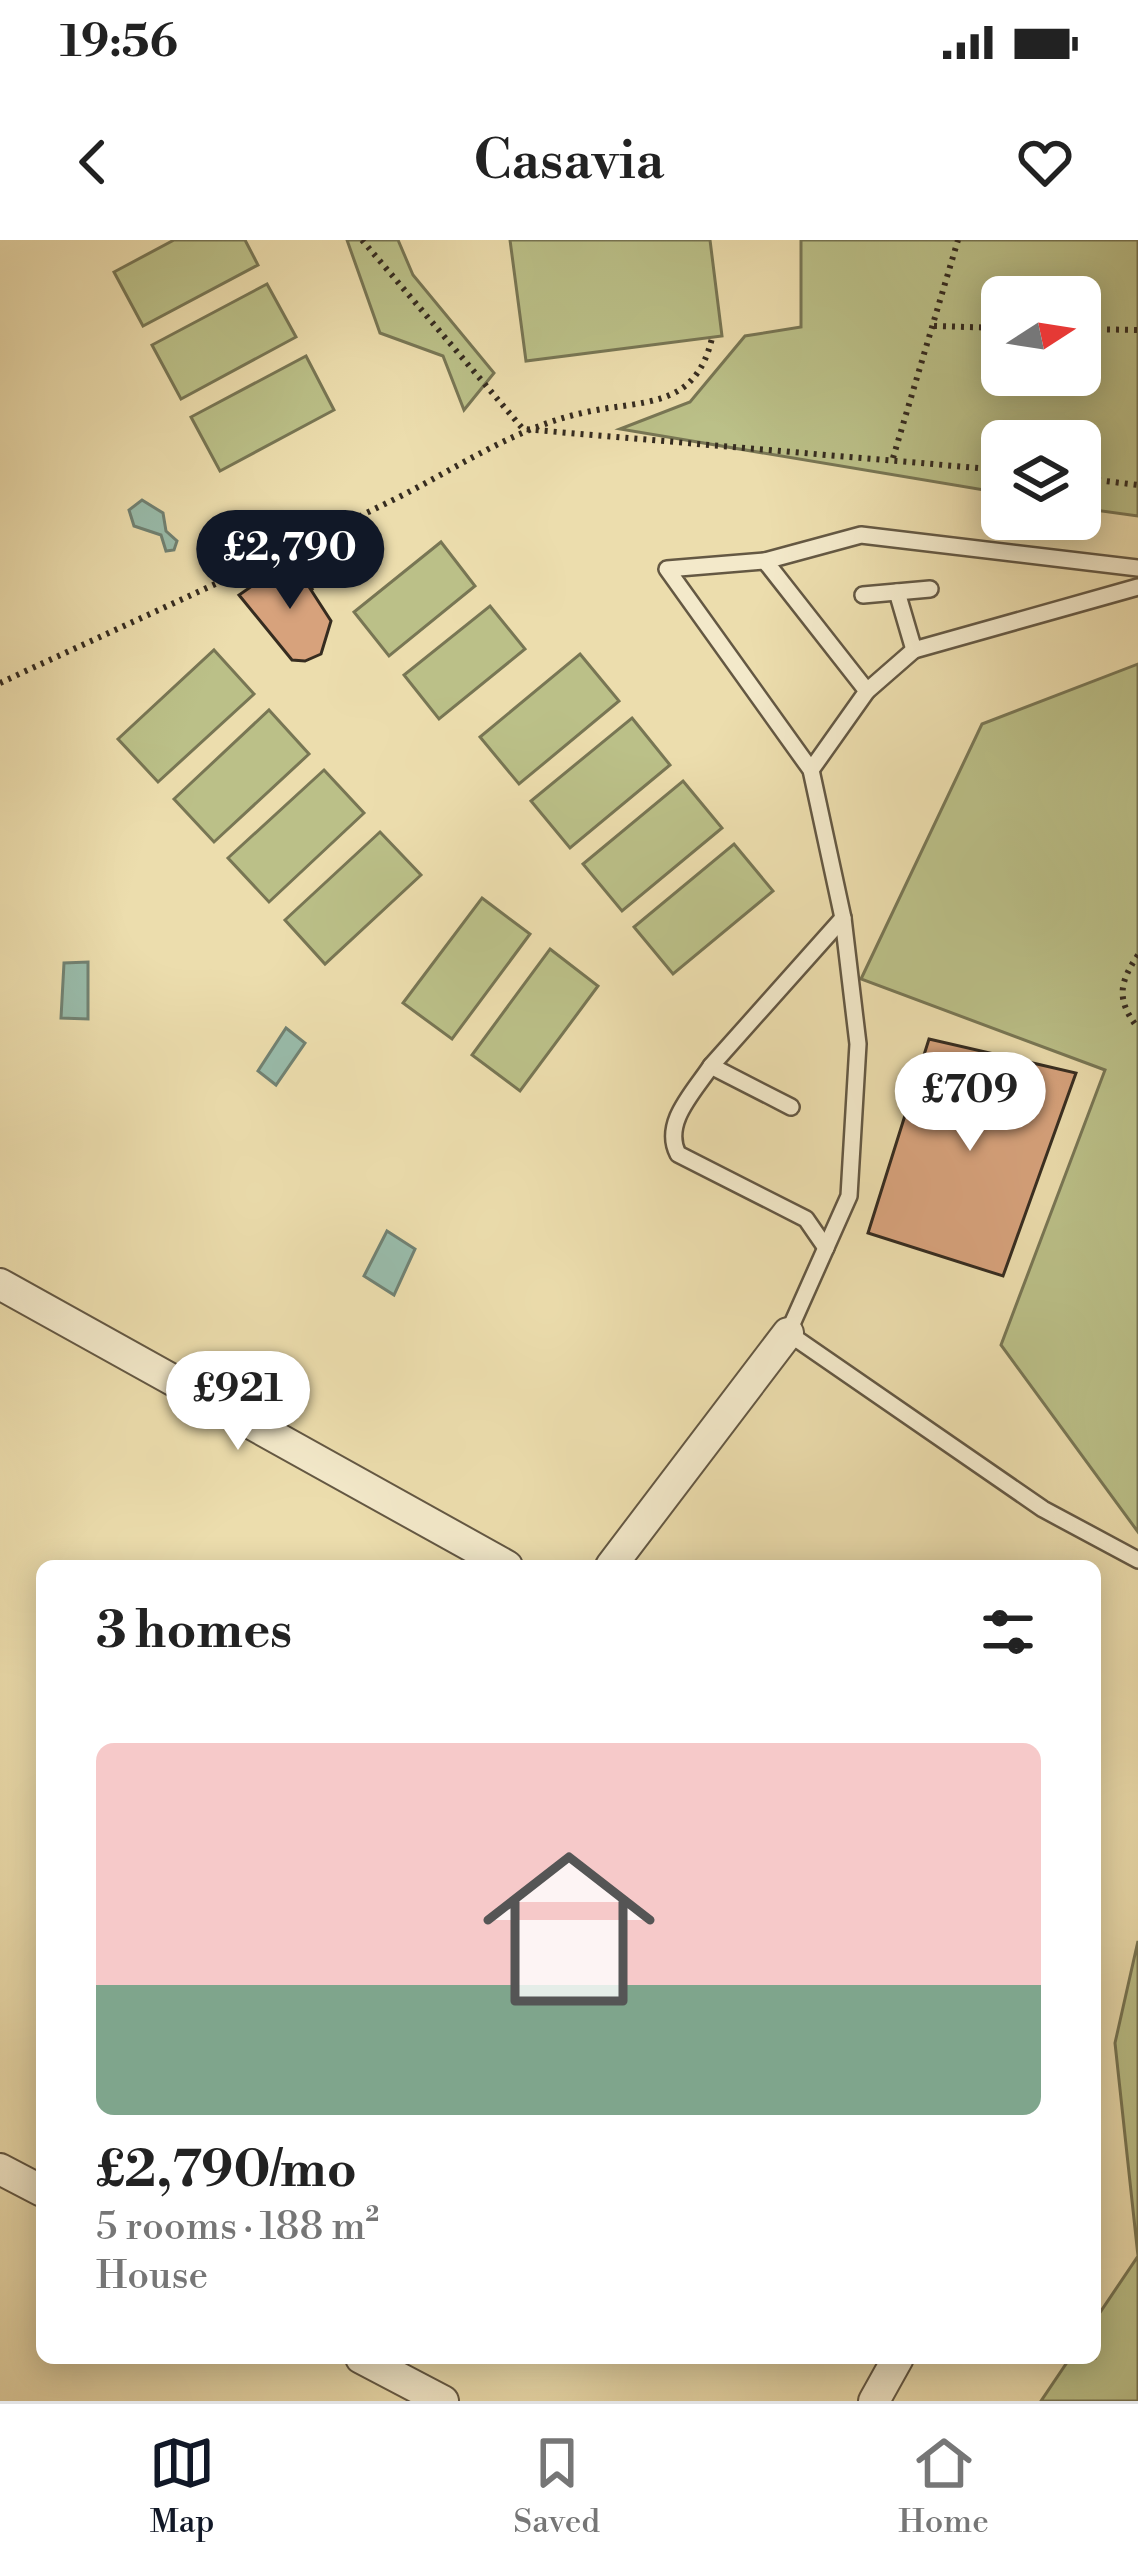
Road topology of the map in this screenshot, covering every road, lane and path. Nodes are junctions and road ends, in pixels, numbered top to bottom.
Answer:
1 (362, 240) edge
2 (958, 240) edge
3 (934, 326) junction
4 (981, 327) edge
5 (1101, 329) edge
6 (1138, 330) edge
7 (712, 338) dead end
8 (523, 430) junction
9 (893, 458) junction
10 (981, 468) edge
11 (1101, 481) edge
12 (1138, 485) edge
13 (323, 533) junction
14 (765, 561) junction
15 (1138, 568) edge
16 (1138, 587) edge
17 (310, 589) dead end
18 (930, 590) dead end
19 (897, 592) junction
20 (863, 596) dead end
21 (914, 650) junction
22 (0, 683) edge
23 (867, 691) junction
24 (811, 770) junction
25 (843, 918) junction
26 (1138, 955) edge
27 (1138, 1028) edge
28 (712, 1066) junction
29 (791, 1108) dead end
30 (826, 1249) junction
31 (0, 1284) edge
32 (788, 1333) junction
33 (496, 1560) edge
34 (615, 1560) edge
35 (1138, 1560) edge
36 (0, 2169) edge
37 (36, 2188) edge
38 (372, 2364) edge
39 (895, 2364) edge
40 (443, 2401) edge
41 (874, 2401) edge

1 - 8 path
2 - 3 path
3 - 4 path
3 - 9 path
5 - 6 path
7 - 8 path
8 - 9 path
8 - 13 path
9 - 10 path
11 - 12 path
13 - 17 path
13 - 22 path
14 - 15 lane
14 - 23 lane
14 - 24 lane
16 - 21 lane
18 - 19 lane
19 - 20 lane
19 - 21 lane
21 - 23 lane
23 - 24 lane
24 - 25 lane
25 - 28 lane
25 - 30 lane
26 - 27 path
28 - 29 lane
28 - 30 lane
30 - 32 lane
31 - 33 street
32 - 34 street
32 - 35 lane
36 - 37 street
38 - 40 street
39 - 41 street

